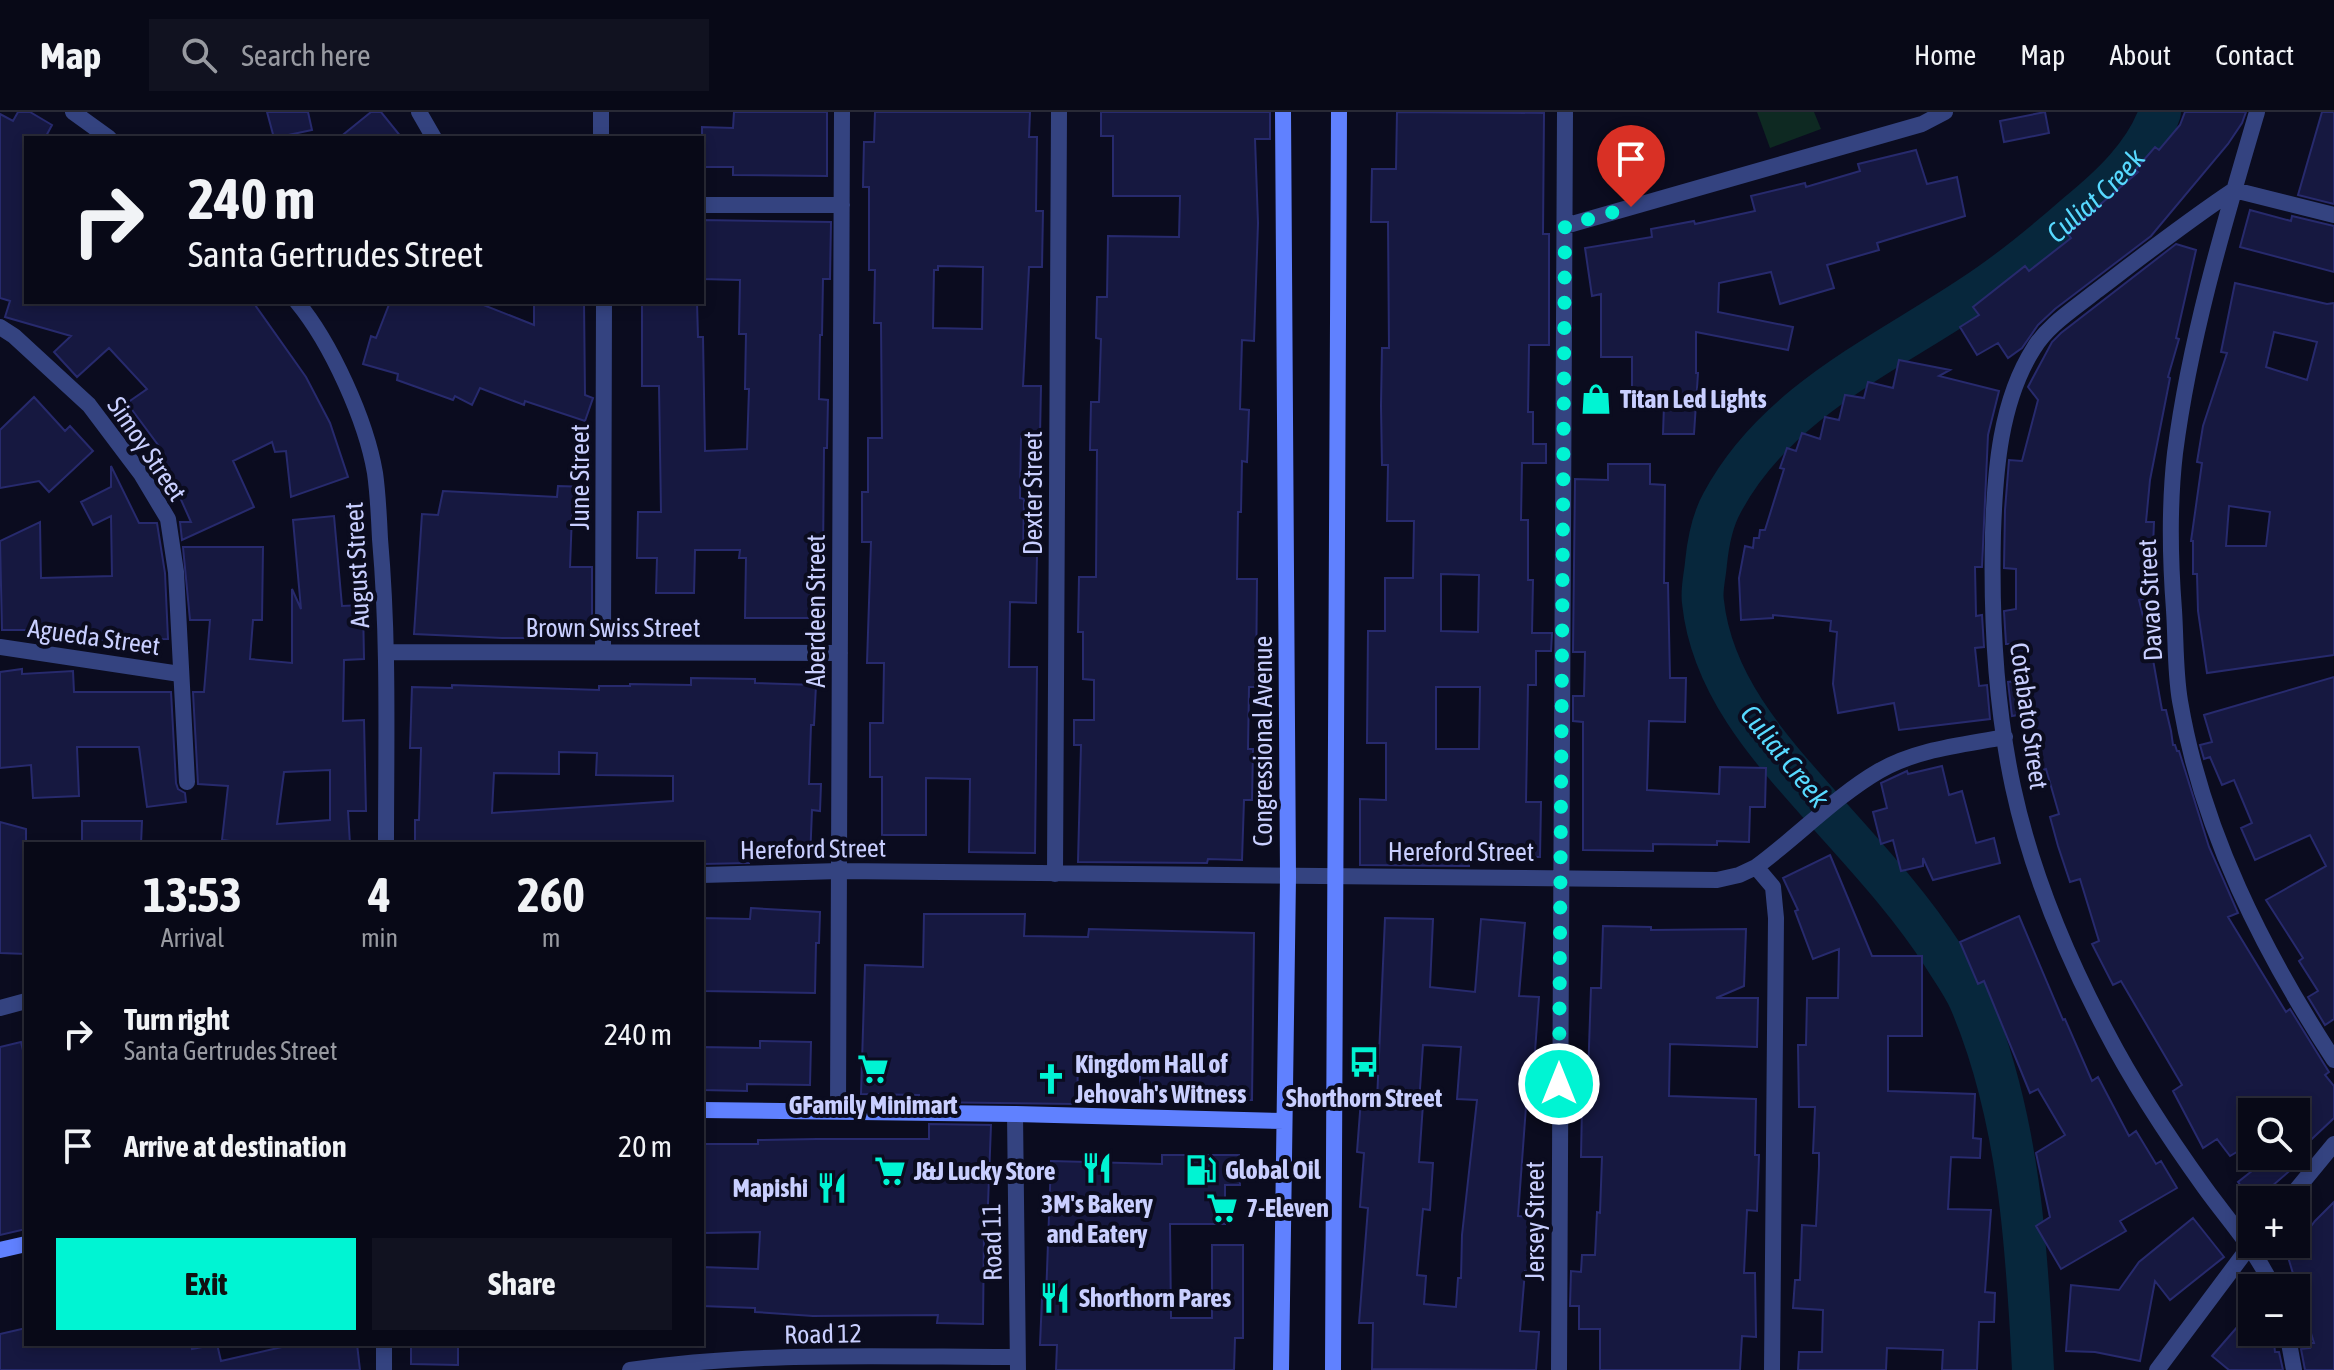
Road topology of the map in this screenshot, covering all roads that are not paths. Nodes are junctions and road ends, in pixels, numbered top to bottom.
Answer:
1 (73, 112) edge
2 (419, 112) edge
3 (601, 112) edge
4 (842, 112) edge
5 (1059, 112) edge
6 (1283, 112) edge
7 (1339, 112) edge
8 (1565, 112) edge
9 (1945, 112) edge
10 (2257, 112) edge
11 (106, 136) edge
12 (433, 136) edge
13 (601, 136) edge
14 (2234, 190) junction
15 (704, 205) edge
16 (842, 205) junction
17 (2334, 215) edge
18 (1565, 226) junction
19 (298, 304) edge
20 (604, 304) edge
21 (0, 327) edge
22 (0, 647) edge
23 (386, 652) junction
24 (603, 652) junction
25 (840, 653) junction
26 (180, 674) junction
27 (2005, 737) junction
28 (187, 782) dead end
29 (386, 842) edge
30 (1756, 867) junction
31 (839, 871) junction
32 (1055, 874) junction
33 (704, 875) edge
34 (1337, 876) junction
35 (1288, 877) junction
36 (1561, 877) junction
37 (24, 1002) edge
38 (0, 1008) edge
39 (2334, 1060) edge
40 (704, 1110) edge
41 (838, 1111) junction
42 (1015, 1114) junction
43 (1284, 1121) junction
44 (2334, 1144) edge
45 (2300, 1186) edge
46 (2238, 1230) edge
47 (24, 1244) edge
48 (0, 1250) edge
49 (2240, 1258) edge
50 (384, 1346) edge
51 (2290, 1346) edge
52 (1017, 1363) edge
53 (789, 1364) edge
54 (384, 1370) edge
55 (630, 1370) edge
56 (1281, 1370) edge
57 (1333, 1370) edge
58 (1559, 1370) edge
59 (1772, 1370) edge
60 (2157, 1370) edge
61 (2294, 1370) edge

1 - 11 street
2 - 12 street
3 - 13 street
4 - 16 street, Aberdeen Street
5 - 32 street, Dexter Street
6 - 35 main road, Congressional Avenue
7 - 34 main road
8 - 18 street, Jersey Street
9 - 18 street
10 - 14 street, Davao Street
14 - 17 street
14 - 27 street, Cotabato Street
14 - 39 street, Davao Street
15 - 16 street
16 - 25 street, Aberdeen Street
18 - 36 street, Jersey Street
19 - 23 street, August Street
20 - 24 street, June Street
21 - 26 street, Simoy Street
22 - 26 street, Agueda Street
23 - 24 street, Brown Swiss Street
23 - 29 street, August Street
24 - 25 street, Brown Swiss Street
25 - 31 street, Aberdeen Street
26 - 28 street, Simoy Street
27 - 30 street, Hereford Street
27 - 46 street, Cotabato Street
30 - 36 street, Hereford Street
30 - 59 street
31 - 32 street, Hereford Street
31 - 33 street, Hereford Street
31 - 41 street, Aberdeen Street
32 - 35 street, Hereford Street
34 - 35 street, Hereford Street
34 - 36 street, Hereford Street
34 - 57 main road
35 - 43 main road, Congressional Avenue
36 - 58 street, Jersey Street
37 - 38 street
40 - 41 main road
41 - 42 main road
42 - 43 main road
42 - 52 street, Road 11
43 - 56 main road, Congressional Avenue
44 - 45 street
47 - 48 main road
49 - 60 street
50 - 54 street
51 - 61 street
52 - 53 street, Road 12
53 - 55 street, Road 12

